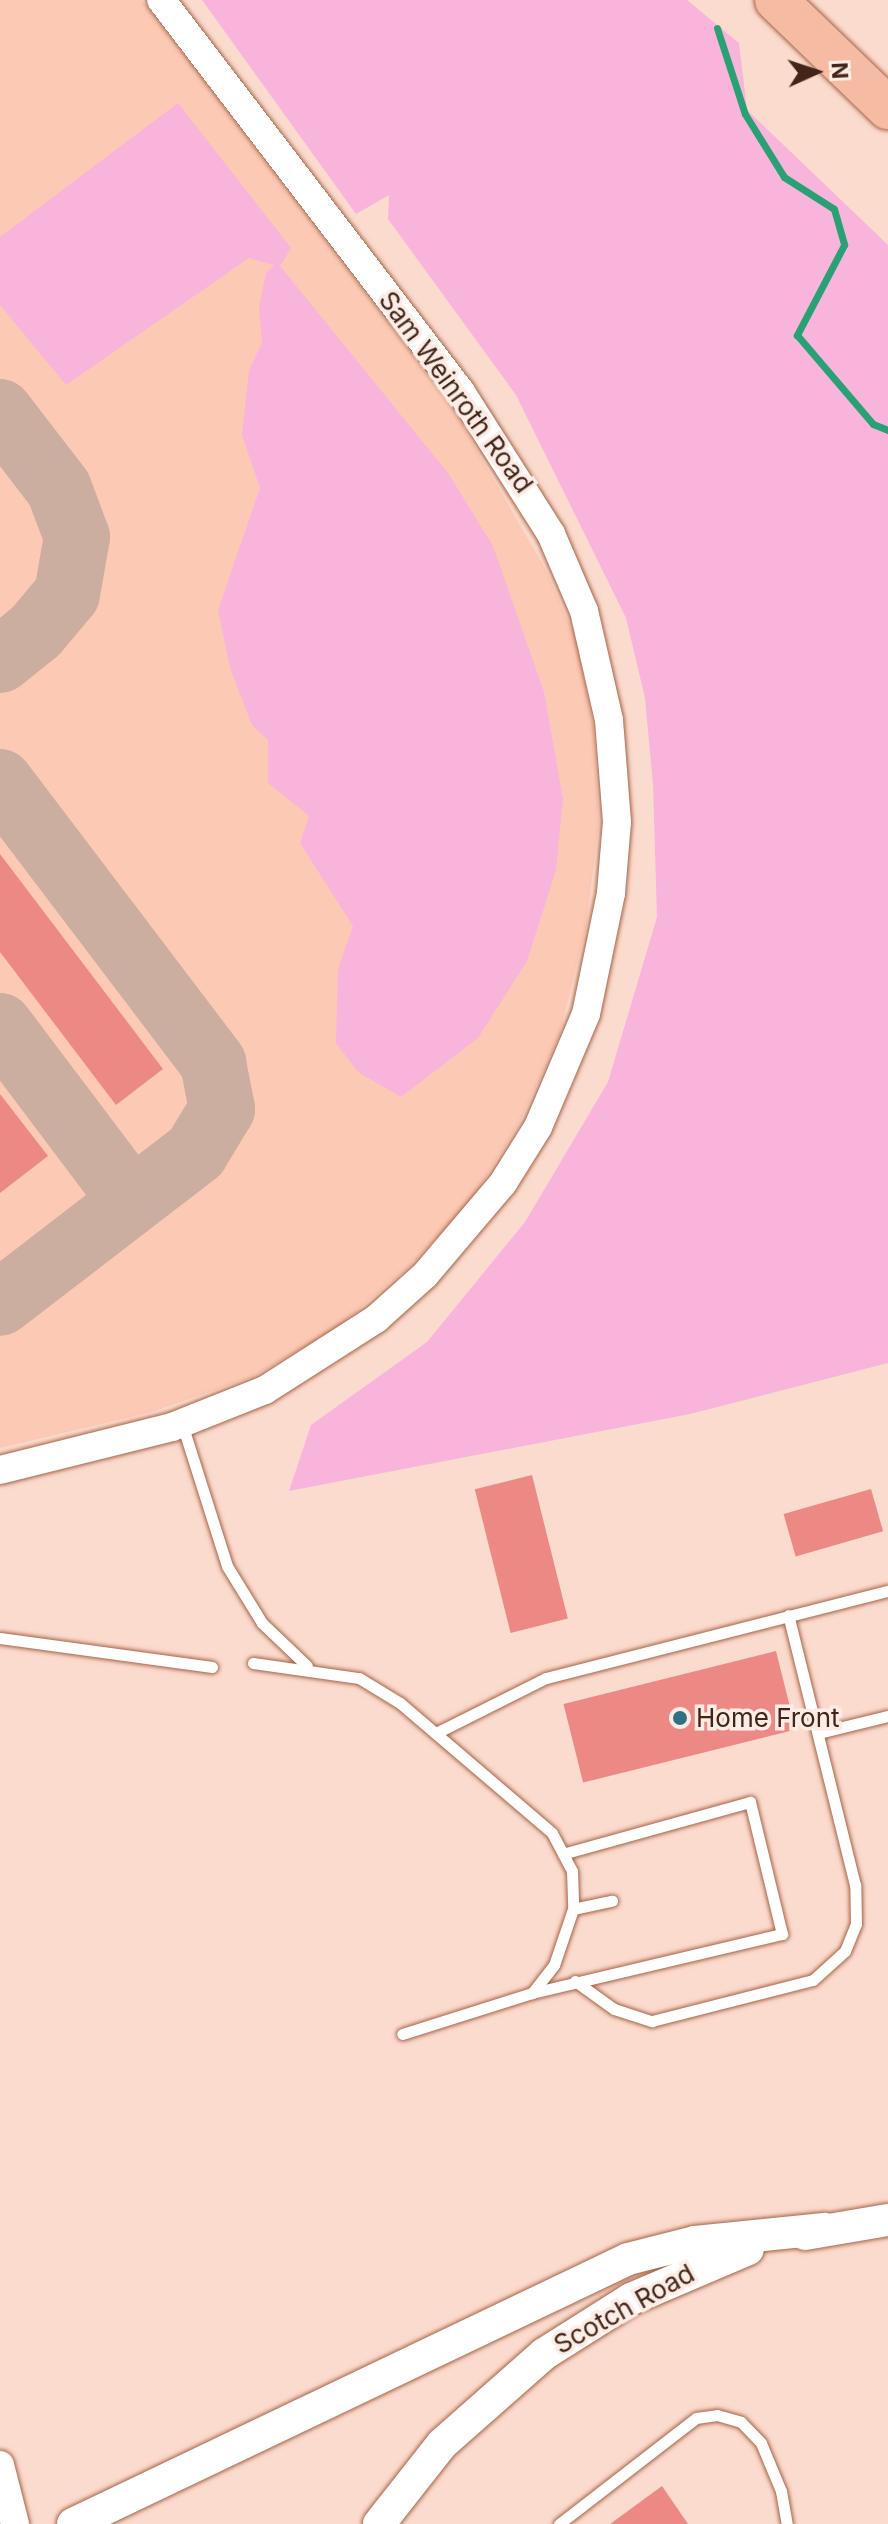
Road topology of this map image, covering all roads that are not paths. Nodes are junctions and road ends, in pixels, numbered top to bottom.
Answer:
1 (161, 0) edge
2 (776, 0) edge
3 (799, 0) edge
4 (888, 73) edge
5 (888, 108) edge
6 (182, 1424) junction
7 (0, 1470) edge
8 (888, 1591) edge
9 (788, 1615) junction
10 (0, 1638) edge
11 (253, 1663) dead end
12 (212, 1667) dead end
13 (308, 1667) junction
14 (888, 1716) edge
15 (436, 1733) junction
16 (818, 1733) junction
17 (563, 1854) junction
18 (612, 1901) dead end
19 (573, 1909) junction
20 (575, 1981) junction
21 (532, 1993) junction
22 (402, 2034) dead end
23 (888, 2220) edge
24 (824, 2229) junction
25 (0, 2465) edge
26 (15, 2524) edge
27 (73, 2524) edge
28 (379, 2524) edge
29 (559, 2524) edge
30 (787, 2524) edge

1 - 6 street, Sam Weinroth Road
2 - 5 highway
3 - 4 highway
6 - 7 street, Sam Weinroth Road
6 - 13 lane
8 - 9 lane
9 - 15 lane
9 - 16 lane
10 - 12 lane
11 - 13 lane
13 - 15 lane
14 - 16 lane
15 - 17 lane
16 - 20 lane
17 - 19 lane
17 - 20 lane
18 - 19 lane
19 - 21 lane
20 - 21 lane
21 - 22 lane
23 - 24 main road, Scotch Road
24 - 27 main road
24 - 28 main road, Scotch Road
25 - 26 street
29 - 30 lane

